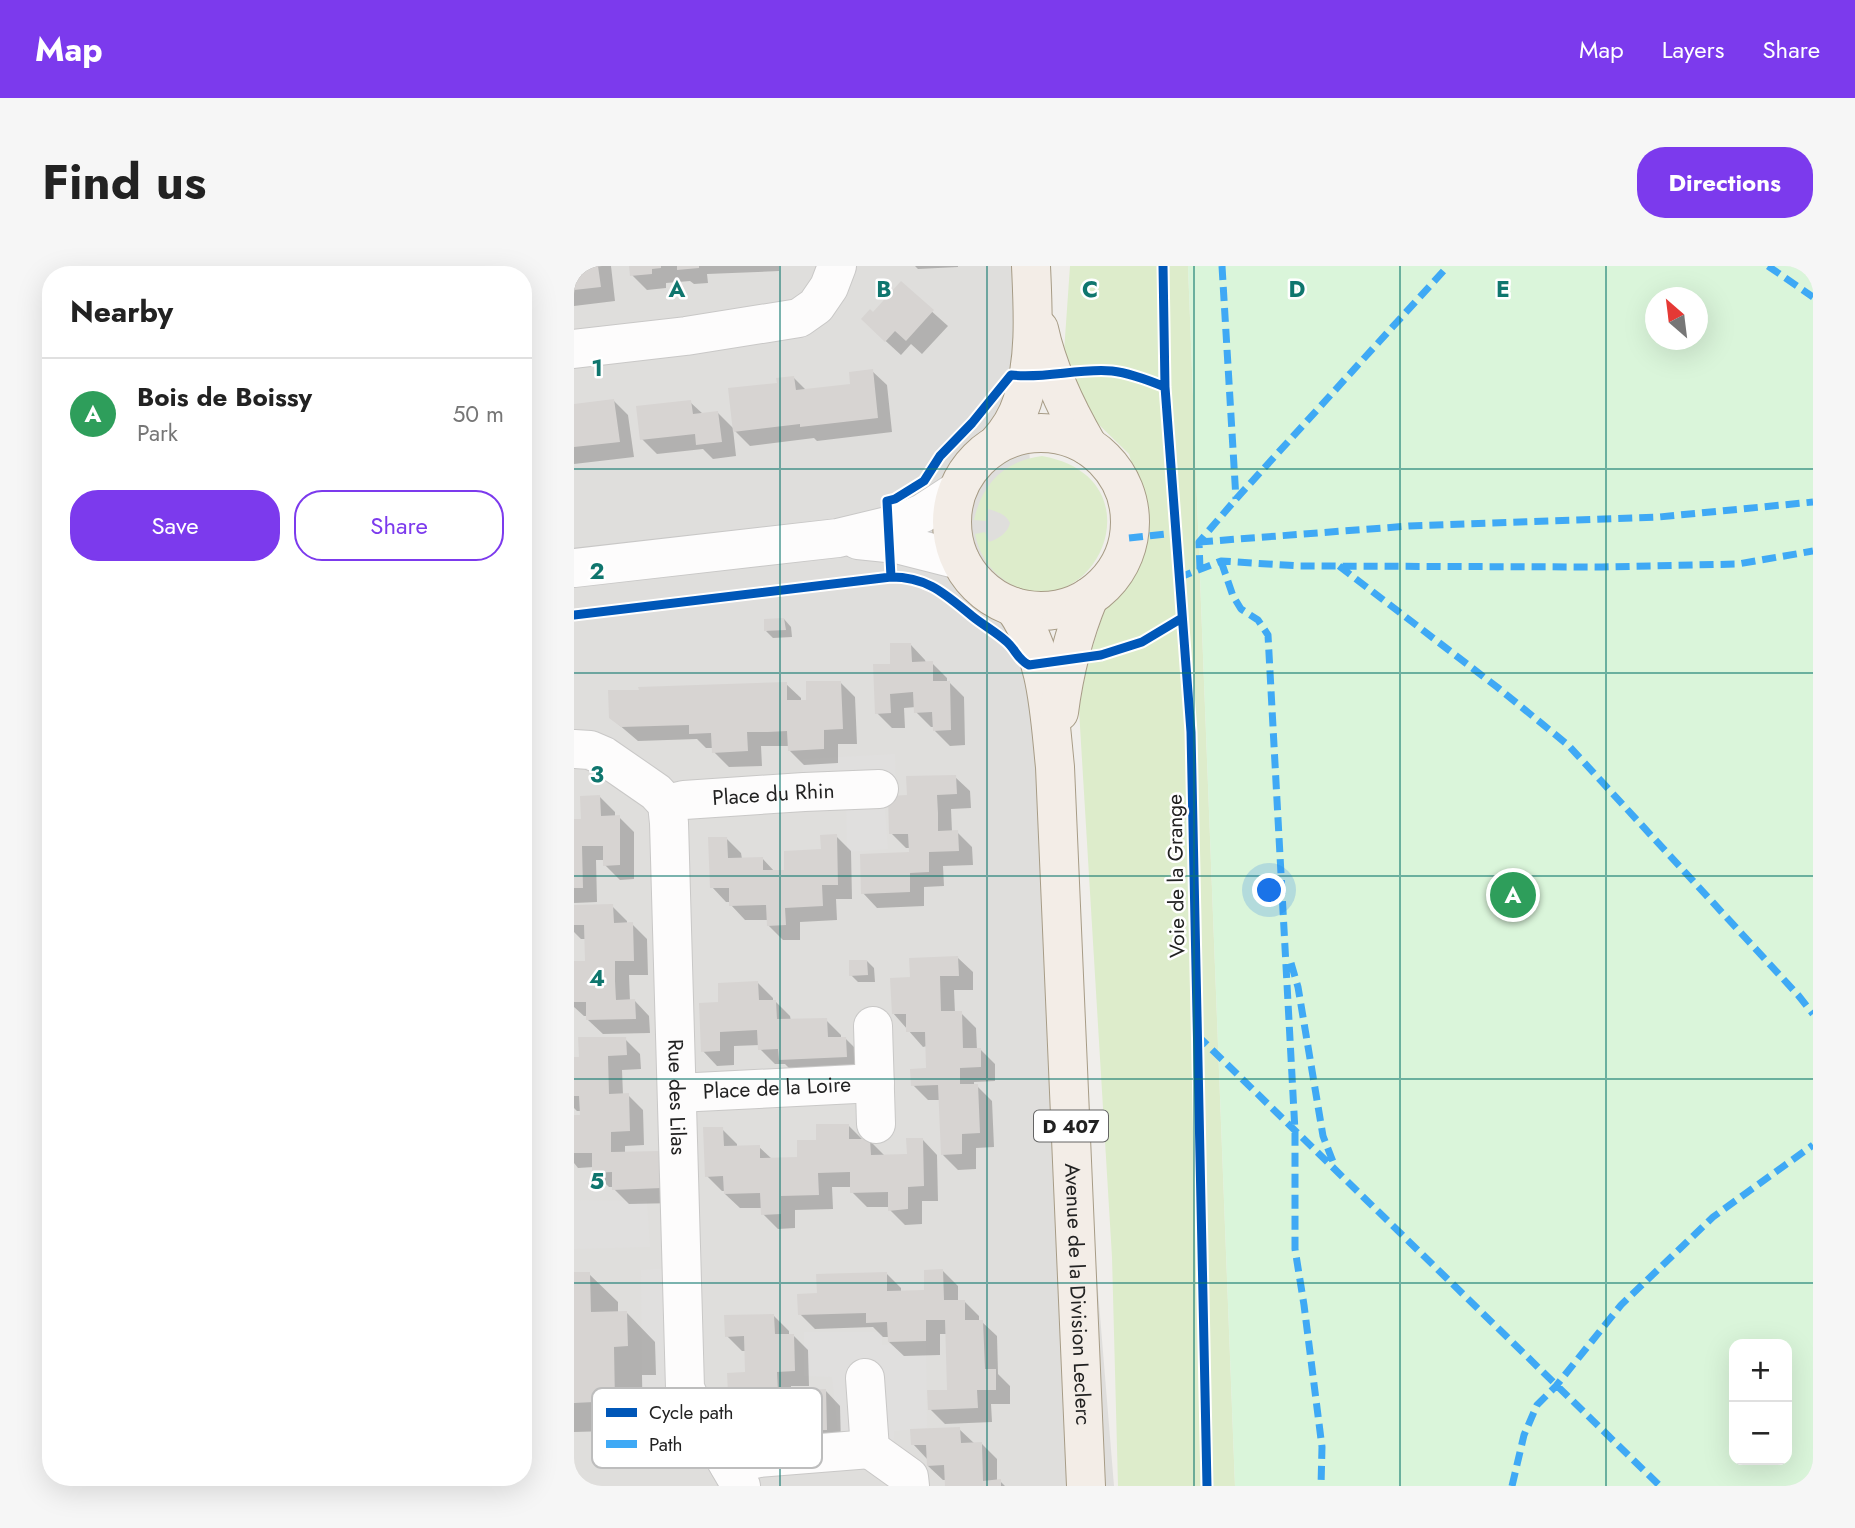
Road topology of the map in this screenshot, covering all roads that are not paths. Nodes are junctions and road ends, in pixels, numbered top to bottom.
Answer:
1 (837, 266) edge
2 (1032, 278) edge
3 (574, 349) edge
4 (997, 444) junction
5 (1088, 446) junction
6 (957, 491) junction
7 (838, 538) junction
8 (960, 560) junction
9 (574, 568) edge
10 (1089, 597) junction
11 (1014, 607) junction
12 (574, 749) edge
13 (1055, 767) junction
14 (879, 789) dead end
15 (667, 804) junction
16 (873, 1026) dead end
17 (875, 1083) junction
18 (677, 1093) junction
19 (876, 1124) dead end
20 (865, 1378) dead end
21 (685, 1388) edge
22 (870, 1449) junction
23 (822, 1453) edge
24 (909, 1486) edge
25 (1086, 1486) edge

1 - 3 street
2 - 4 main road
2 - 5 main road
4 - 5 main road
4 - 6 main road
5 - 10 main road
6 - 7 street
6 - 8 main road
7 - 8 street
7 - 9 street
8 - 11 main road
10 - 11 main road
10 - 13 main road, Avenue de la Division Leclerc / D 407
11 - 13 main road, Avenue de la Division Leclerc / D 407
12 - 15 street
13 - 25 main road, Avenue de la Division Leclerc / D 407
14 - 15 street, Place du Rhin
15 - 18 street, Rue des Lilas
16 - 17 street, Place de la Loire
17 - 18 street, Place de la Loire
17 - 19 street, Place de la Loire
18 - 21 street, Rue des Lilas
20 - 22 street
22 - 23 street
22 - 24 street

